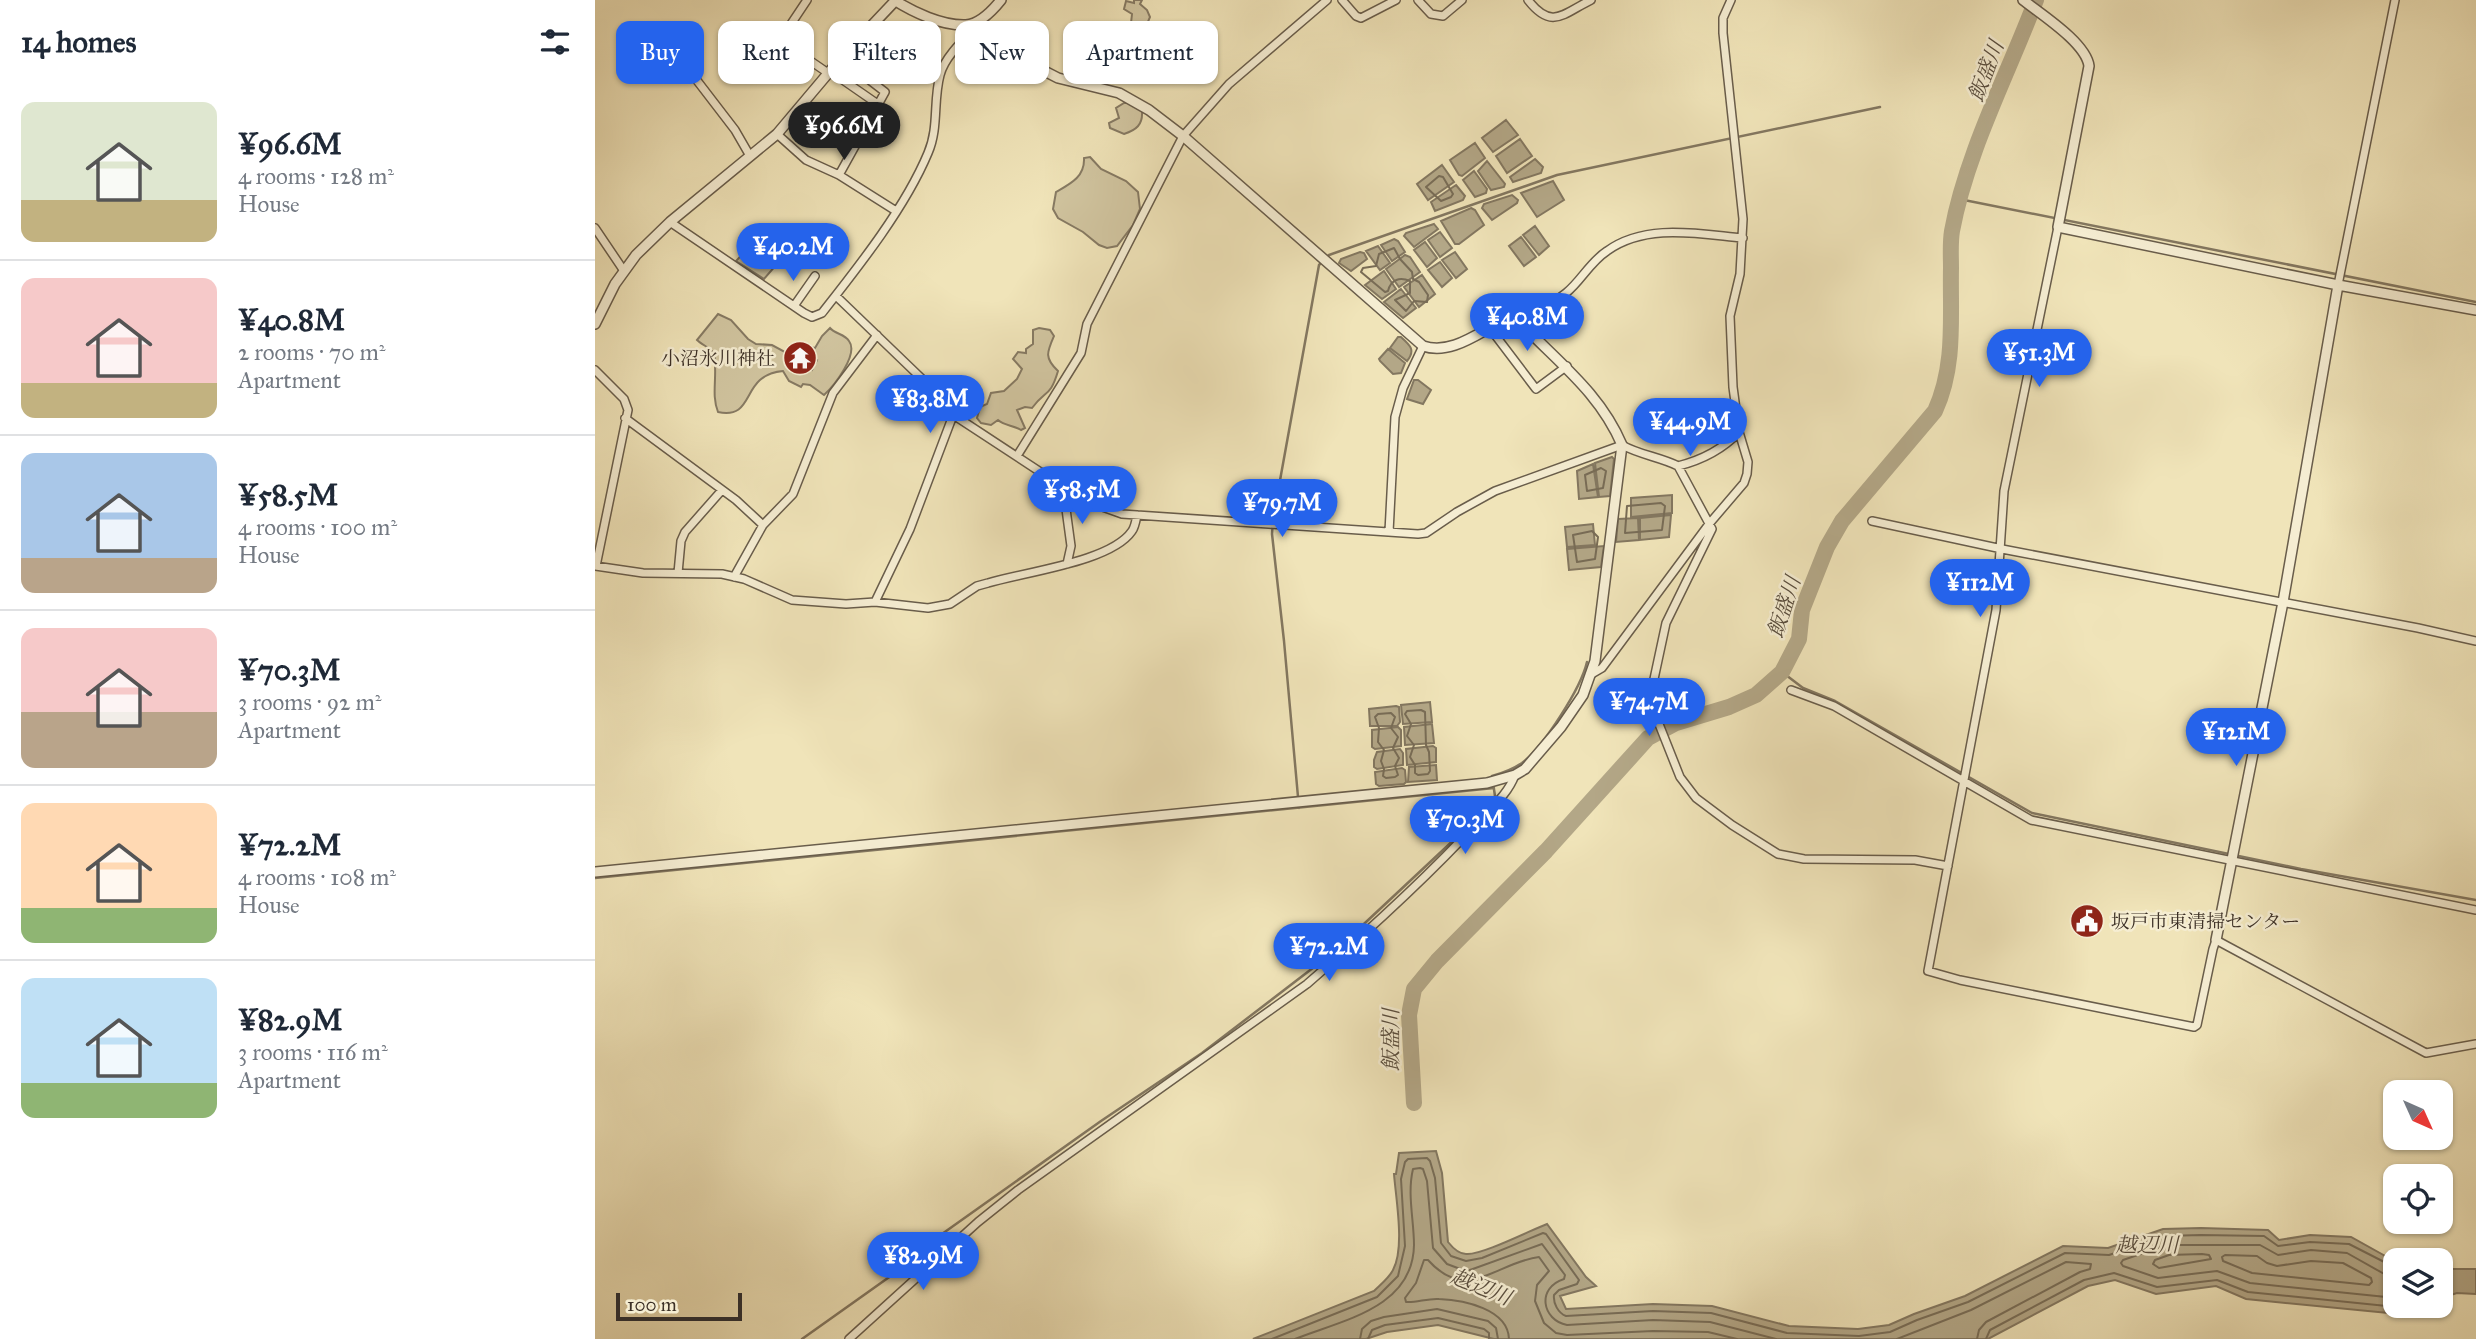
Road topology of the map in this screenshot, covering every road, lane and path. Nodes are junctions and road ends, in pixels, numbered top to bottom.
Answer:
1 (807, 0) edge
2 (894, 0) edge
3 (1001, 0) edge
4 (1327, 0) edge
5 (1342, 0) edge
6 (1396, 0) edge
7 (1418, 0) edge
8 (1462, 0) edge
9 (1528, 0) edge
10 (1591, 0) edge
11 (1730, 0) edge
12 (2023, 0) edge
13 (2395, 0) edge
14 (793, 21) edge
15 (875, 21) edge
16 (979, 21) edge
17 (955, 24) edge
18 (955, 49) edge
19 (828, 73) edge
20 (1049, 74) edge
21 (699, 84) edge
22 (847, 84) edge
23 (875, 84) edge
24 (879, 105) junction
25 (778, 134) junction
26 (1184, 135) junction
27 (750, 156) junction
28 (839, 175) junction
29 (896, 211) junction
30 (670, 222) junction
31 (595, 228) edge
32 (2058, 228) junction
33 (1743, 238) junction
34 (624, 271) junction
35 (815, 276) dead end
36 (2339, 283) junction
37 (836, 296) junction
38 (794, 306) junction
39 (2476, 310) edge
40 (1521, 323) junction
41 (595, 324) edge
42 (1489, 327) junction
43 (877, 335) junction
44 (1423, 346) junction
45 (1567, 366) junction
46 (595, 370) edge
47 (952, 414) junction
48 (625, 418) junction
49 (1739, 432) junction
50 (1622, 445) junction
51 (1017, 456) junction
52 (1678, 466) junction
53 (1063, 487) junction
54 (722, 490) junction
55 (1137, 515) junction
56 (1872, 521) dead end
57 (1709, 524) junction
58 (763, 525) junction
59 (1389, 531) junction
60 (2002, 549) junction
61 (1067, 565) junction
62 (596, 566) edge
63 (678, 573) junction
64 (734, 577) junction
65 (875, 602) junction
66 (2283, 602) junction
67 (2476, 641) edge
68 (1590, 675) junction
69 (1791, 690) dead end
70 (1515, 775) junction
71 (1965, 781) junction
72 (2233, 860) junction
73 (1948, 866) junction
74 (595, 872) edge
75 (2476, 910) edge
76 (2217, 940) junction
77 (2476, 1044) edge
78 (849, 1339) edge

1 - 14 street
2 - 15 street
2 - 17 street
3 - 16 street
4 - 26 street
5 - 6 street
7 - 8 street
9 - 10 street
11 - 33 street
12 - 32 street
13 - 36 street
18 - 29 street
19 - 25 street
20 - 26 street
21 - 27 street
22 - 24 street
23 - 24 street
24 - 28 street
25 - 27 street
25 - 28 street
26 - 44 street
26 - 51 street
27 - 30 street
28 - 29 street
29 - 37 street
30 - 34 street
30 - 38 street
31 - 34 street
32 - 36 street
32 - 60 street
33 - 40 street
33 - 49 street
34 - 41 street
35 - 38 street
36 - 39 street
36 - 66 street
37 - 38 street
37 - 43 street
40 - 42 street
40 - 45 street
42 - 44 street
42 - 45 street
43 - 47 street
43 - 58 street
44 - 59 street
45 - 50 street
46 - 48 street
47 - 51 street
47 - 65 street
48 - 54 street
48 - 62 street
49 - 52 street
49 - 57 street
50 - 52 street
50 - 59 street
50 - 68 street
51 - 53 street
52 - 57 street
53 - 55 street
53 - 61 street
54 - 58 street
54 - 63 street
55 - 59 street
55 - 61 street
56 - 60 street
57 - 68 street
57 - 73 street
58 - 64 street
60 - 66 street
60 - 71 street
61 - 65 street
62 - 63 street
63 - 64 street
64 - 65 street
66 - 67 street
66 - 72 street
68 - 70 street
69 - 71 street
70 - 74 street
70 - 78 street
71 - 72 street
71 - 73 street
72 - 75 street
72 - 76 street
73 - 76 street
76 - 77 street

